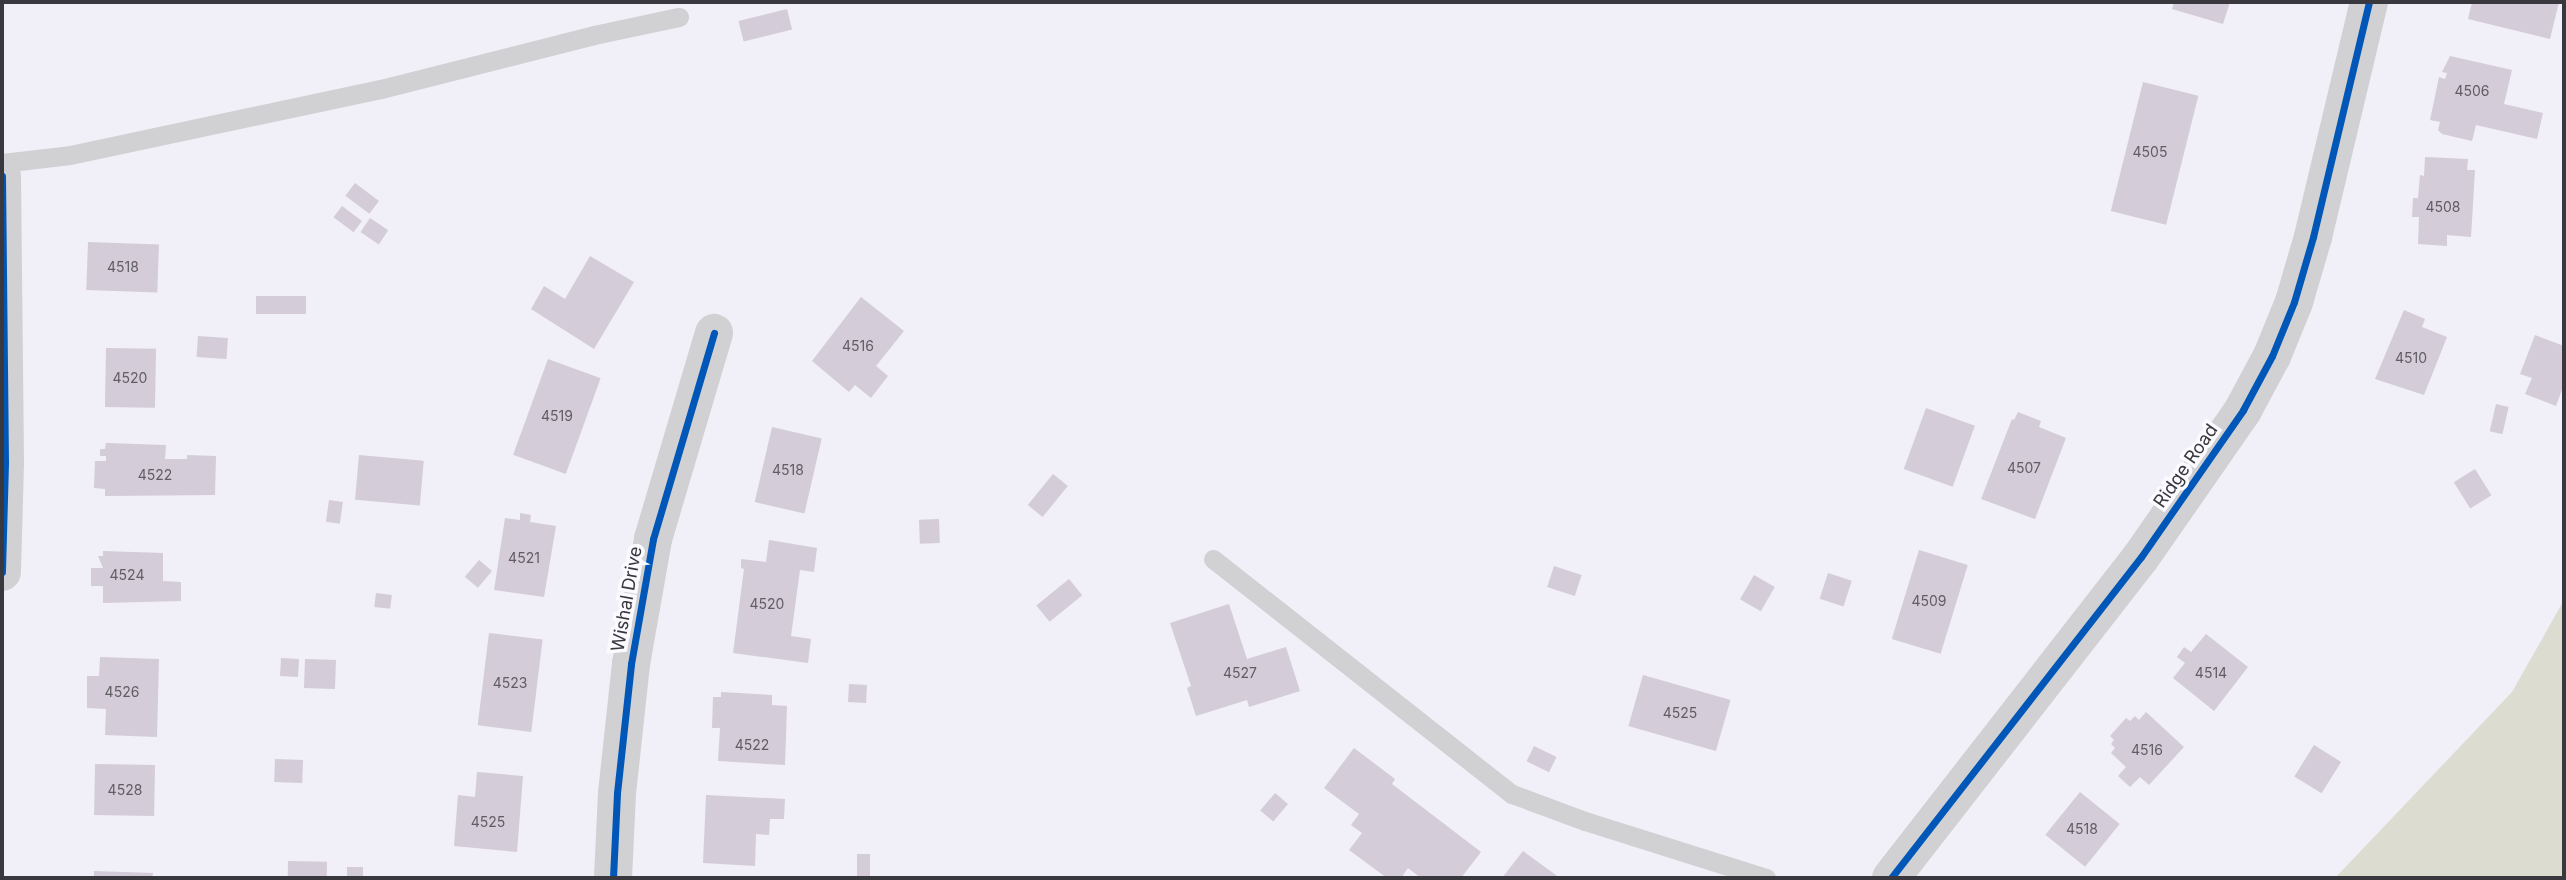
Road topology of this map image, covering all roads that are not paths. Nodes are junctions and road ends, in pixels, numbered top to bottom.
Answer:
1 (2369, 2) edge
2 (679, 17) dead end
3 (2, 163) edge
4 (2, 176) edge
5 (714, 333) dead end
6 (3, 463) edge
7 (1213, 559) dead end
8 (2, 572) edge
9 (614, 878) edge
10 (1766, 878) edge
11 (1891, 878) edge

1 - 11 street, Ridge Road
2 - 3 lane
4 - 6 street
5 - 9 street, Wishal Drive
6 - 8 street
7 - 10 lane

